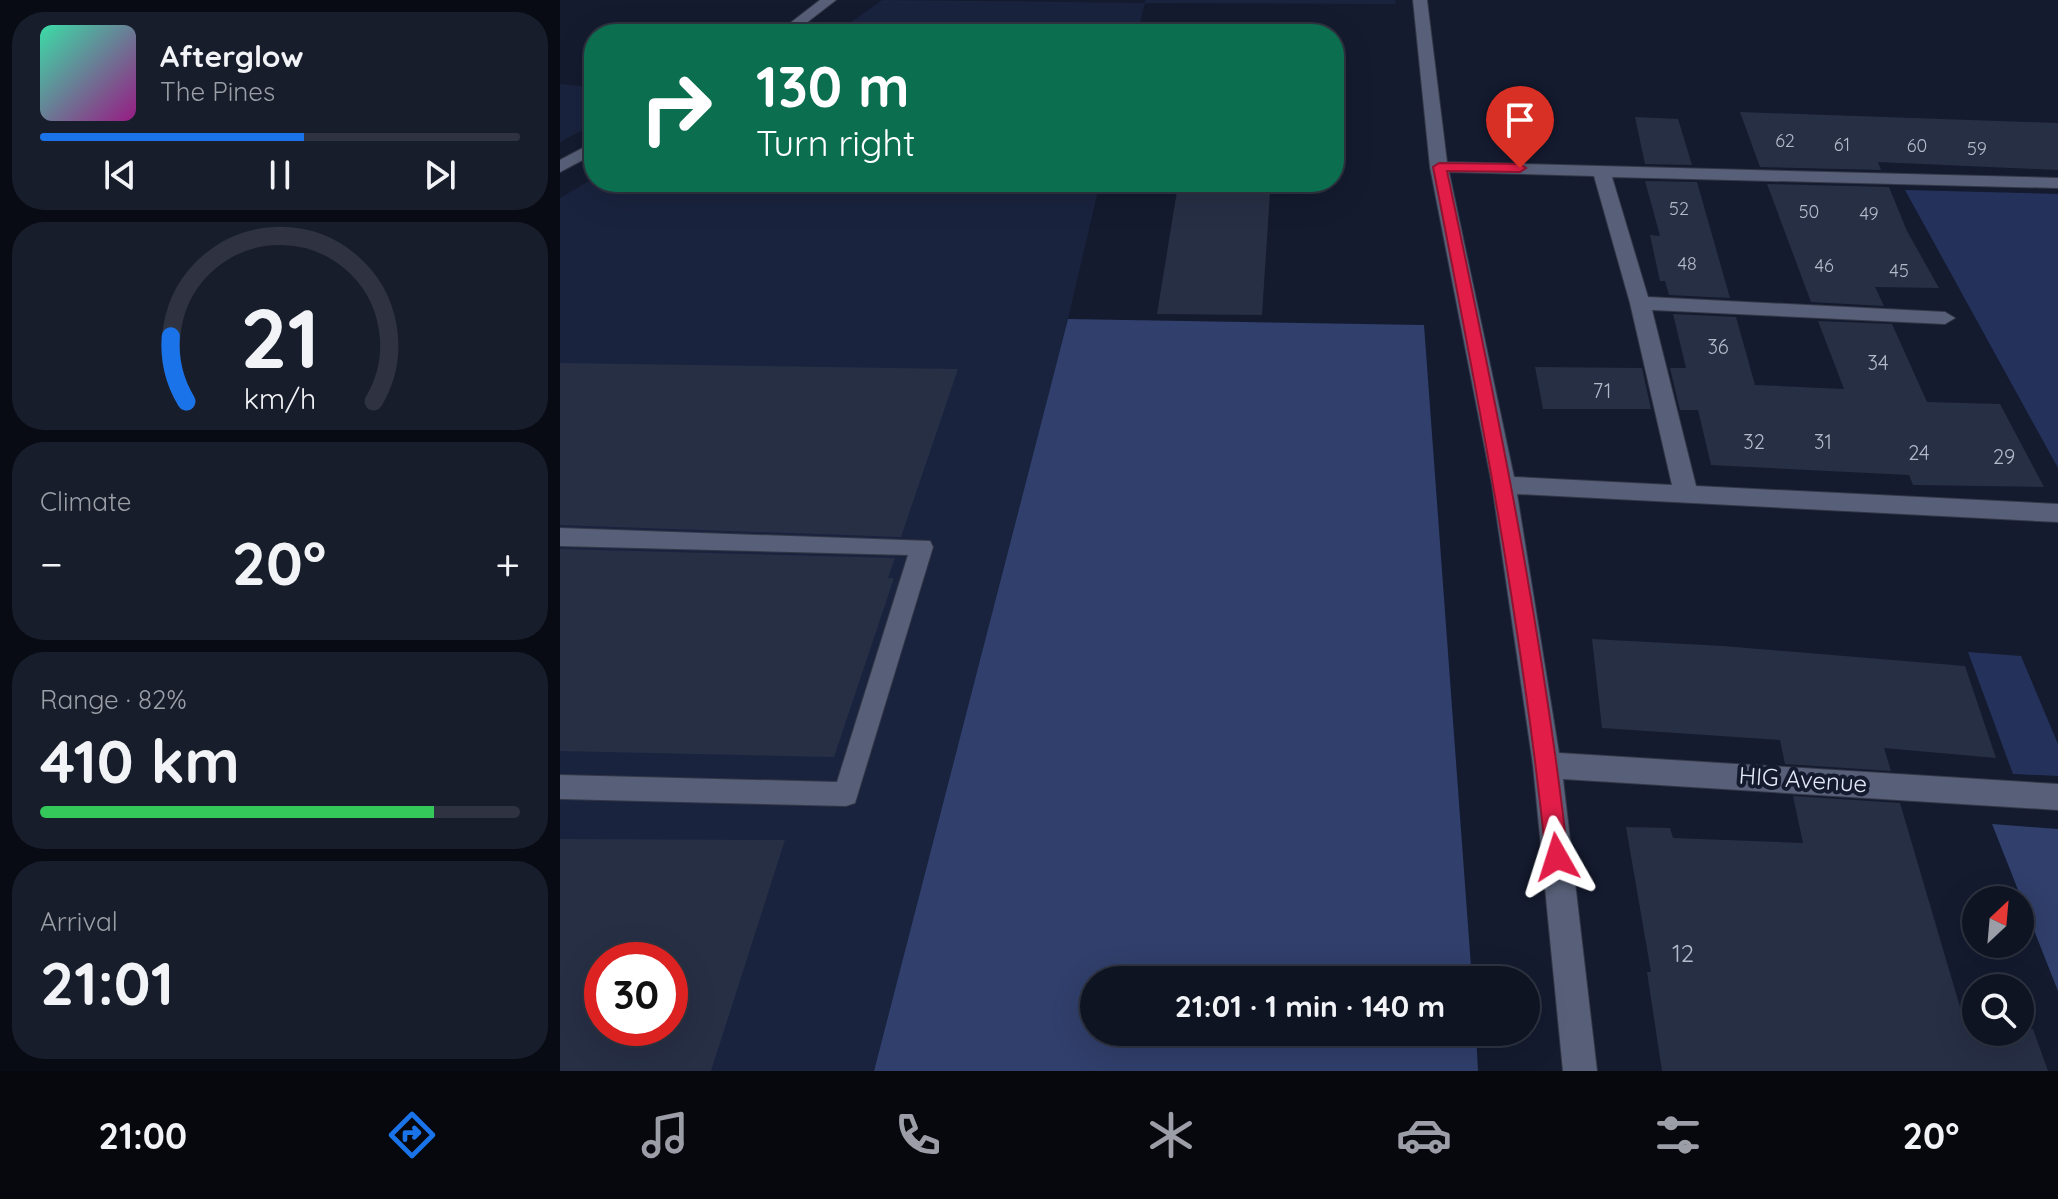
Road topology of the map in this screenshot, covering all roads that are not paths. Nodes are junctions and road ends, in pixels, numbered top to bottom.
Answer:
1 (829, 0) edge
2 (1420, 0) edge
3 (797, 24) edge
4 (584, 153) edge
5 (560, 167) edge
6 (1439, 167) junction
7 (1601, 169) junction
8 (2058, 183) edge
9 (1640, 303) junction
10 (1945, 318) dead end
11 (1504, 485) junction
12 (1686, 494) junction
13 (2058, 513) edge
14 (560, 537) edge
15 (1547, 765) junction
16 (560, 787) edge
17 (2058, 797) edge
18 (1580, 1071) edge

1 - 3 street
2 - 6 street
4 - 5 street
6 - 7 street
6 - 11 street
7 - 8 street
7 - 9 street
9 - 10 street
9 - 12 street
11 - 12 street
11 - 15 street
12 - 13 street
14 - 16 lane
15 - 17 street, HIG Avenue
15 - 18 street

